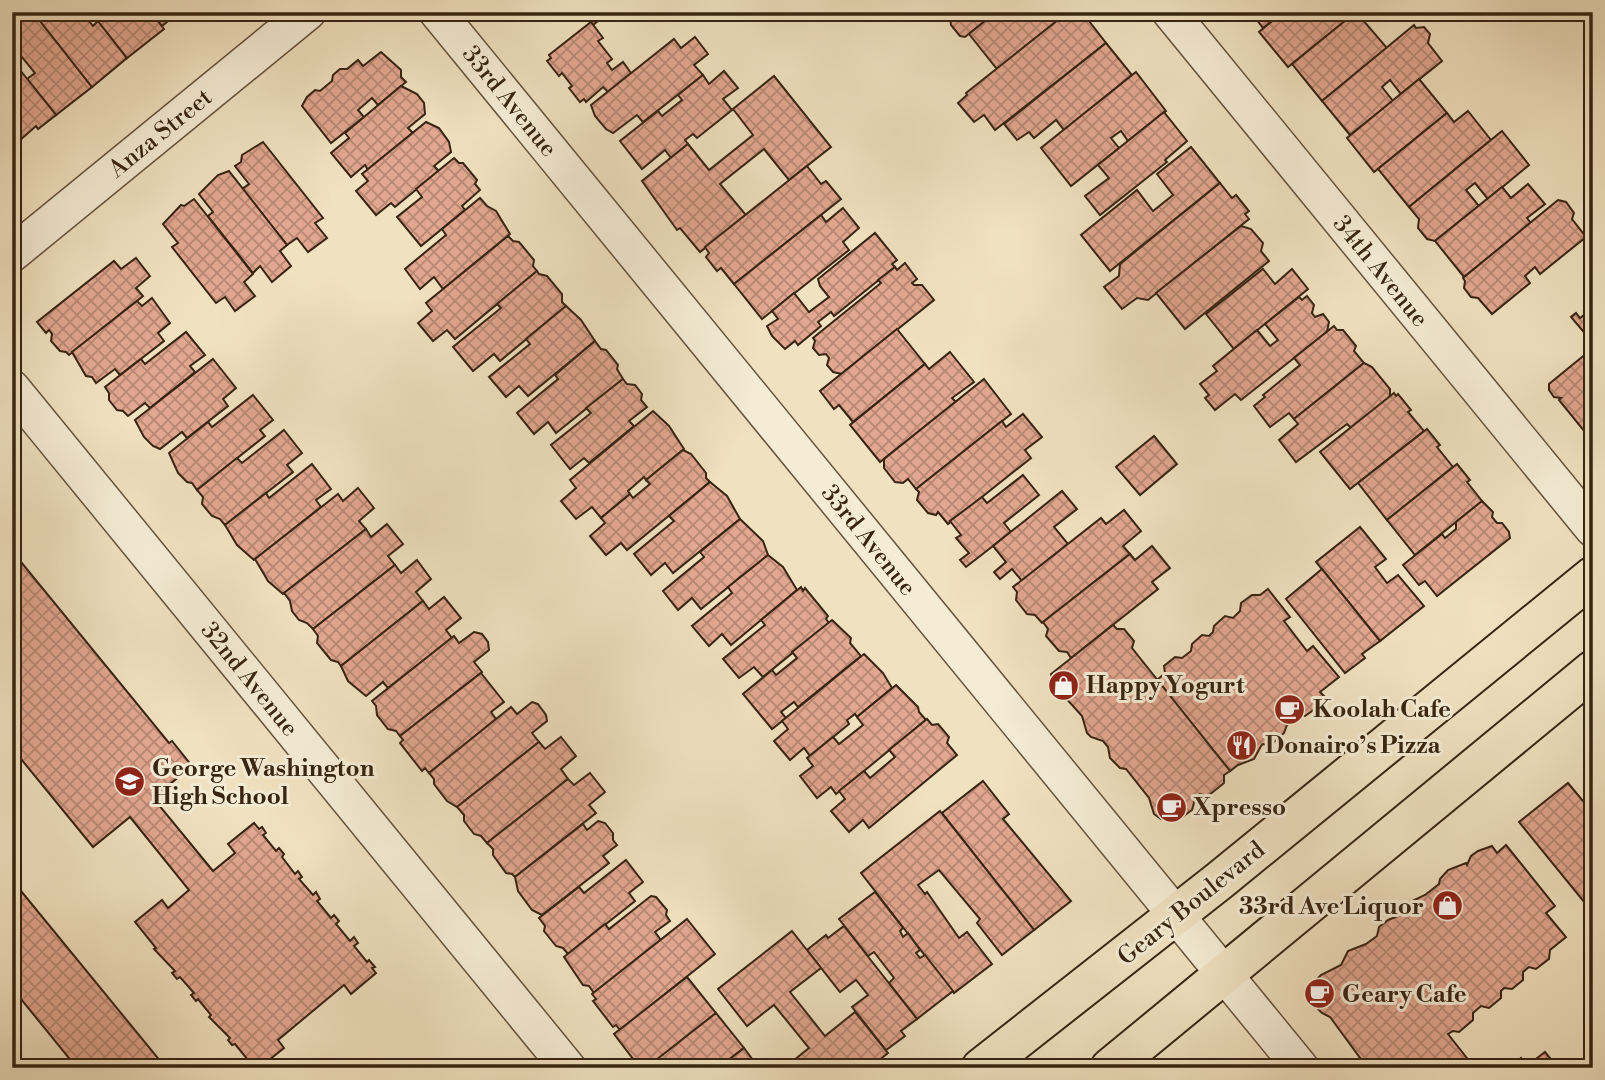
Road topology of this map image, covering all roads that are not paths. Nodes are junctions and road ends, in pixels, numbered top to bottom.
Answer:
1 (308, 12) edge
2 (437, 12) edge
3 (1170, 12) edge
4 (12, 254) edge
5 (12, 388) edge
6 (1593, 529) edge
7 (1593, 576) edge
8 (1593, 670) edge
9 (1175, 915) junction
10 (1224, 974) junction
11 (568, 1068) edge
12 (981, 1068) edge
13 (1110, 1068) edge
14 (1301, 1068) edge

1 - 4 street, Anza Street
2 - 9 street, 33rd Avenue
3 - 6 street, 34th Avenue
5 - 11 street, 32nd Avenue
7 - 9 main road, Geary Boulevard
8 - 10 main road
9 - 10 street, 33rd Avenue
9 - 12 main road, Geary Boulevard
10 - 13 main road
10 - 14 street, 33rd Avenue

